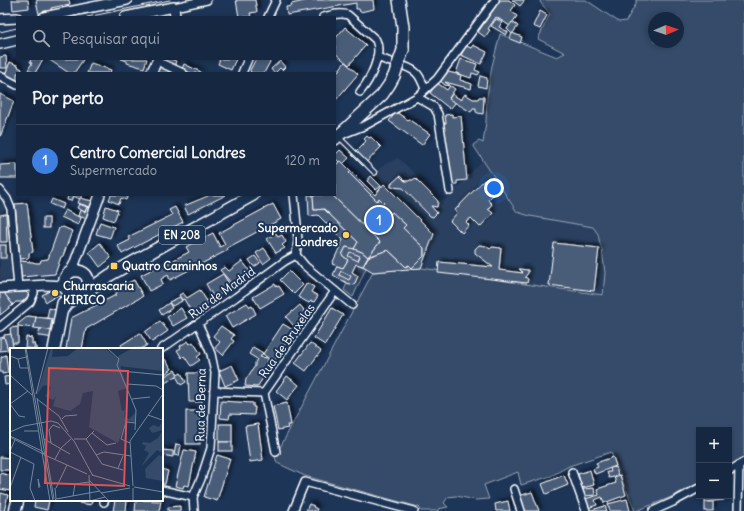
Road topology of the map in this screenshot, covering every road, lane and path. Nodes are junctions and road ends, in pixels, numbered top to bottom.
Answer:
1 (127, 0) edge
2 (207, 0) edge
3 (399, 0) edge
4 (495, 0) edge
5 (275, 1) edge
6 (174, 7) junction
7 (49, 16) edge
8 (131, 16) edge
9 (175, 16) edge
10 (268, 16) edge
11 (329, 16) edge
12 (16, 18) edge
13 (0, 19) edge
14 (16, 40) edge
15 (0, 44) edge
16 (377, 57) junction
17 (248, 60) edge
18 (160, 61) edge
19 (393, 63) dead end
20 (404, 66) dead end
21 (152, 72) edge
22 (181, 72) edge
23 (242, 72) edge
24 (0, 76) edge
25 (16, 84) edge
26 (425, 89) junction
27 (360, 92) dead end
28 (417, 97) junction
29 (363, 121) junction
30 (336, 138) edge
31 (375, 173) dead end
32 (0, 190) edge
33 (450, 191) dead end
34 (100, 196) edge
35 (251, 196) edge
36 (294, 196) edge
37 (77, 254) junction
38 (296, 255) junction
39 (85, 274) junction
40 (110, 275) junction
41 (67, 281) junction
42 (34, 286) junction
43 (18, 287) junction
44 (0, 288) edge
45 (335, 291) junction
46 (83, 292) junction
47 (352, 305) dead end
48 (62, 310) junction
49 (198, 324) junction
50 (0, 327) edge
51 (54, 348) edge
52 (162, 348) edge
53 (214, 391) junction
54 (264, 393) junction
55 (276, 452) dead end
56 (742, 464) edge
57 (732, 469) edge
58 (572, 472) dead end
59 (514, 489) dead end
60 (163, 490) edge
61 (696, 490) edge
62 (193, 497) junction
63 (18, 501) edge
64 (657, 510) edge
65 (15, 511) edge
66 (194, 511) edge
67 (293, 511) edge
68 (414, 511) edge
69 (521, 511) edge
70 (586, 511) edge
71 (738, 511) edge

1 - 7 street
2 - 6 street
3 - 29 main road, bridge
4 - 26 street
5 - 10 street
6 - 8 street
6 - 9 street
11 - 16 street
12 - 13 street
14 - 15 street
16 - 19 street
16 - 27 street
17 - 23 street
18 - 21 street
18 - 22 street
20 - 26 street
24 - 25 street
26 - 28 street
28 - 29 street
28 - 33 street
29 - 30 main road
30 - 31 lane
32 - 43 street
34 - 37 street
35 - 40 main road, EN 208
36 - 38 street
37 - 39 street
37 - 41 street
38 - 45 street
38 - 49 street, Rua de Madrid
39 - 40 main road
39 - 41 main road
39 - 46 main road
40 - 46 main road, EN 208
41 - 42 street
41 - 46 main road
41 - 48 main road
42 - 43 street
42 - 50 street
43 - 44 street
45 - 47 street
45 - 54 street, Rua de Bruxelas
46 - 48 main road, EN 208
48 - 51 main road
49 - 52 street, Rua de Madrid
49 - 53 street, Rua de Berna
53 - 54 street
53 - 62 street, Rua de Berna
54 - 55 street, Rua de Bruxelas
56 - 57 street
56 - 71 street
58 - 70 street
59 - 69 street
60 - 62 street
61 - 64 street
62 - 66 street, Rua de Berna
63 - 65 main road
67 - 68 street

